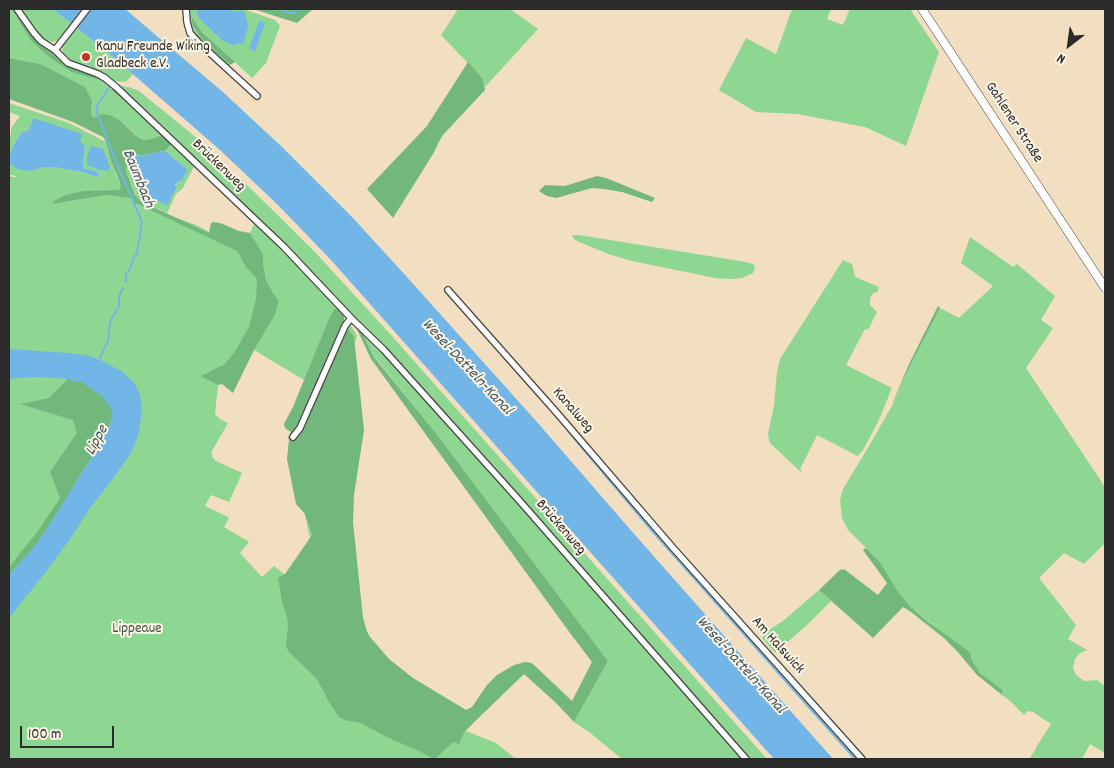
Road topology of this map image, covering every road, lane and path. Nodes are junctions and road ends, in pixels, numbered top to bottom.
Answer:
1 (17, 9) edge
2 (87, 9) edge
3 (186, 9) edge
4 (922, 9) edge
5 (55, 50) junction
6 (257, 96) dead end
7 (1105, 288) edge
8 (448, 290) dead end
9 (351, 318) junction
10 (293, 437) dead end
11 (674, 549) joint
12 (746, 759) edge
13 (862, 759) edge

1 - 5 street, Brückenweg
2 - 5 street
3 - 6 street
4 - 7 main road, Gahlener Straße
5 - 9 street, Brückenweg
8 - 11 street, Kanalweg
9 - 10 street
9 - 12 street, Brückenweg
11 - 13 street, Am Halswick

